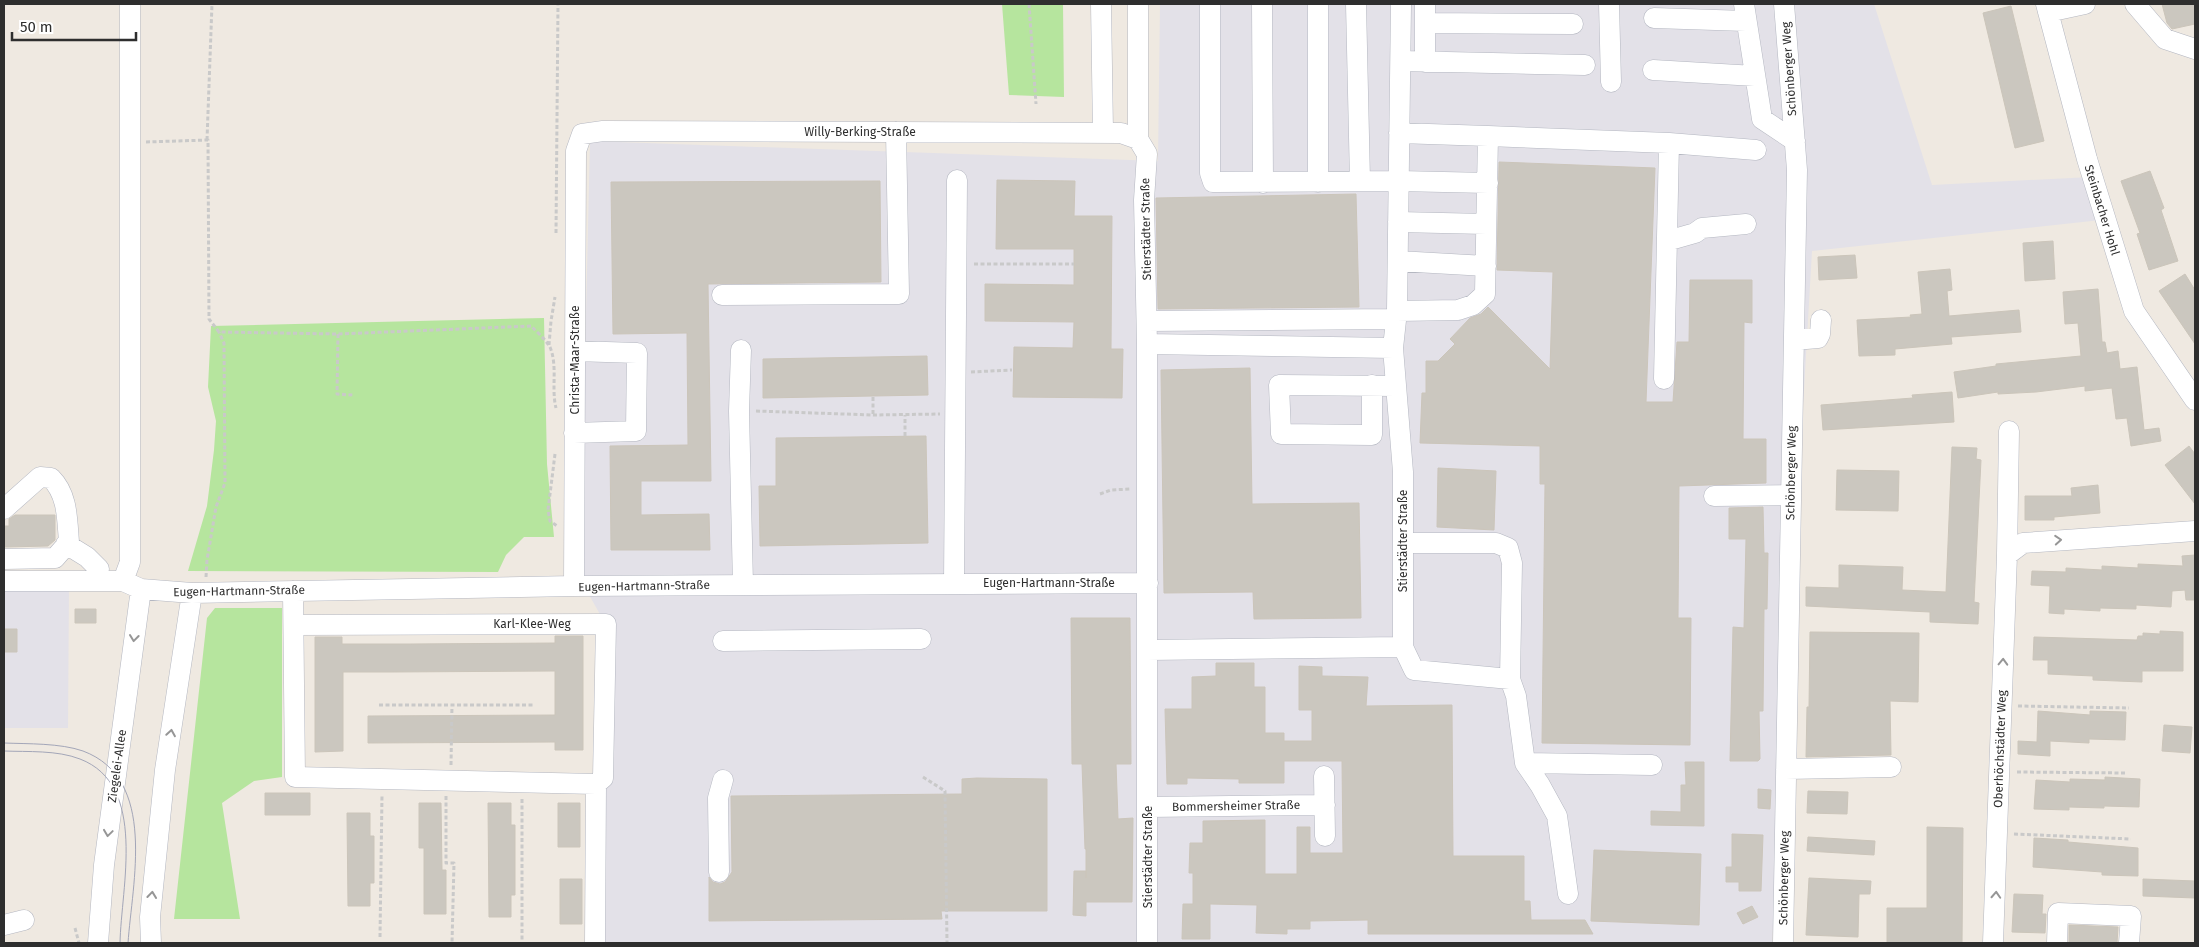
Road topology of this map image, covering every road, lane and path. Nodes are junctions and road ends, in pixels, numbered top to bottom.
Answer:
1 (130, 4) edge
2 (212, 4) edge
3 (558, 4) edge
4 (1030, 4) edge
5 (1101, 4) edge
6 (1138, 4) edge
7 (1210, 4) edge
8 (1262, 4) edge
9 (1318, 4) edge
10 (1356, 4) edge
11 (1401, 4) edge
12 (1609, 4) edge
13 (1784, 4) edge
14 (2085, 4) edge
15 (2135, 4) edge
16 (2047, 8) edge
17 (1745, 12) edge
18 (1425, 14) edge
19 (1654, 18) dead end
20 (1573, 24) dead end
21 (2195, 49) edge
22 (1401, 61) junction
23 (1425, 62) junction
24 (1585, 65) dead end
25 (1653, 70) dead end
26 (1755, 76) junction
27 (1611, 82) dead end
28 (1036, 104) dead end
29 (896, 132) junction
30 (1102, 132) junction
31 (1399, 133) junction
32 (582, 134) joint
33 (1488, 136) junction
34 (1138, 139) junction
35 (207, 140) junction
36 (1794, 142) junction
37 (131, 143) junction
38 (1668, 143) junction
39 (1756, 150) dead end
40 (957, 180) dead end
41 (1360, 181) junction
42 (1399, 181) junction
43 (1318, 182) junction
44 (1263, 183) junction
45 (1488, 183) junction
46 (1398, 222) junction
47 (1486, 224) junction
48 (1746, 224) dead end
49 (1667, 241) junction
50 (556, 242) dead end
51 (1398, 261) junction
52 (956, 263) junction
53 (1074, 264) dead end
54 (1486, 266) junction
55 (556, 289) dead end
56 (722, 295) dead end
57 (1397, 315) junction
58 (1821, 320) dead end
59 (1147, 321) junction
60 (219, 332) junction
61 (338, 334) junction
62 (1794, 340) junction
63 (1147, 344) junction
64 (550, 346) junction
65 (1393, 348) junction
66 (741, 350) dead end
67 (575, 351) junction
68 (1012, 370) dead end
69 (956, 372) junction
70 (1664, 379) dead end
71 (1372, 386) junction
72 (1396, 386) junction
73 (350, 391) dead end
74 (873, 397) dead end
75 (2195, 400) edge
76 (738, 411) junction
77 (557, 414) dead end
78 (955, 414) junction
79 (873, 415) junction
80 (906, 415) junction
81 (2009, 430) dead end
82 (574, 433) junction
83 (905, 436) dead end
84 (555, 448) dead end
85 (1148, 489) junction
86 (1100, 494) dead end
87 (1791, 495) junction
88 (1714, 496) dead end
89 (4, 509) edge
90 (2195, 530) edge
91 (574, 536) junction
92 (1403, 543) junction
93 (66, 544) junction
94 (2007, 555) junction
95 (4, 559) edge
96 (99, 569) dead end
97 (4, 581) edge
98 (123, 581) junction
99 (1148, 583) junction
100 (954, 584) junction
101 (743, 585) junction
102 (574, 586) junction
103 (141, 589) junction
104 (293, 591) junction
105 (199, 593) junction
106 (294, 625) junction
107 (922, 639) dead end
108 (723, 641) dead end
109 (1403, 647) junction
110 (1148, 650) junction
111 (1510, 679) junction
112 (452, 705) junction
113 (533, 705) dead end
114 (379, 706) dead end
115 (2002, 706) junction
116 (2128, 708) dead end
117 (1525, 763) junction
118 (1652, 765) dead end
119 (1891, 768) dead end
120 (1786, 769) junction
121 (1999, 772) junction
122 (2126, 773) dead end
123 (1324, 776) dead end
124 (923, 777) dead end
125 (382, 780) junction
126 (722, 780) dead end
127 (448, 781) junction
128 (522, 782) junction
129 (596, 784) junction
130 (1325, 805) junction
131 (1148, 807) junction
132 (1998, 833) junction
133 (1325, 836) dead end
134 (2131, 838) dead end
135 (719, 872) dead end
136 (1568, 894) dead end
137 (24, 920) dead end
138 (4, 925) edge
139 (75, 928) dead end
140 (380, 937) dead end
141 (79, 943) edge
142 (98, 943) edge
143 (151, 943) edge
144 (452, 943) edge
145 (522, 943) edge
146 (595, 943) edge
147 (947, 943) edge
148 (1147, 943) edge
149 (1783, 943) edge
150 (1993, 943) edge
151 (2057, 943) edge
152 (2130, 943) edge

1 - 37 street
2 - 35 path
3 - 50 path
4 - 28 path
5 - 30 street
6 - 34 street, Stierstädter Straße
7 - 44 street
8 - 44 street
9 - 43 street
10 - 41 street
11 - 22 street, Stierstädter Straße
12 - 27 street
13 - 36 street, Schönberger Weg
14 - 16 street
15 - 21 street
16 - 75 street, Steinbacher Hohl
17 - 19 street
17 - 26 street
18 - 20 street
18 - 23 street
22 - 23 street
22 - 31 street, Stierstädter Straße
23 - 24 street
25 - 26 street
26 - 36 street
29 - 30 street, Willy-Berking-Straße
29 - 32 street, Willy-Berking-Straße
29 - 56 street
30 - 34 street, Willy-Berking-Straße
31 - 33 street
31 - 42 street, Stierstädter Straße
32 - 67 street, Christa-Maar-Straße
33 - 38 street
33 - 45 street
34 - 59 street, Stierstädter Straße
35 - 37 path
35 - 60 path
36 - 62 street, Schönberger Weg
37 - 98 street
38 - 39 street
38 - 49 street
40 - 52 street
41 - 42 street
41 - 43 street
42 - 45 street
42 - 46 street, Stierstädter Straße
43 - 44 street
45 - 47 street
46 - 47 street
46 - 51 street, Stierstädter Straße
47 - 54 street
48 - 49 street
49 - 70 street
51 - 54 street
51 - 57 street, Stierstädter Straße
52 - 53 path
52 - 69 street
54 - 57 street
55 - 64 path
57 - 59 street
57 - 65 street, Stierstädter Straße
58 - 62 street
59 - 63 street, Stierstädter Straße
60 - 61 path
60 - 105 path
61 - 64 path
61 - 73 path
62 - 87 street, Schönberger Weg
63 - 65 street
63 - 85 street, Stierstädter Straße
64 - 77 path
65 - 72 street, Stierstädter Straße
66 - 76 street
67 - 82 street, Christa-Maar-Straße
67 - 82 street
68 - 69 path
69 - 78 street
71 - 71 street
71 - 72 street
72 - 92 street, Stierstädter Straße
74 - 79 path
76 - 79 path
76 - 101 street
78 - 80 path
78 - 100 street
79 - 80 path
80 - 83 path
81 - 94 street, Oberhöchstädter Weg
82 - 91 street, Christa-Maar-Straße
84 - 91 path
85 - 86 path
85 - 99 street, Stierstädter Straße
87 - 88 street
87 - 120 street, Schönberger Weg
89 - 93 street
94 -> 90 street
91 - 102 street, Christa-Maar-Straße
92 - 109 street, Stierstädter Straße
92 - 111 street
93 - 95 street
93 - 96 street
115 -> 94 street, Oberhöchstädter Weg
97 - 98 street
98 - 103 street, Eugen-Hartmann-Straße
99 - 100 street, Eugen-Hartmann-Straße
99 - 110 street, Stierstädter Straße
100 - 101 street, Eugen-Hartmann-Straße
101 - 102 street, Eugen-Hartmann-Straße
102 - 104 street, Eugen-Hartmann-Straße
103 - 105 street, Eugen-Hartmann-Straße
103 -> 142 street, Ziegelei-Allee
104 - 105 street, Eugen-Hartmann-Straße
104 - 106 street
143 -> 105 street
106 - 125 street
106 - 129 street, Karl-Klee-Weg
107 - 108 street
109 - 110 street
109 - 111 street
110 - 131 street, Stierstädter Straße
111 - 117 street
112 - 113 path
112 - 114 path
112 - 127 path
115 - 116 path
115 - 121 street, Oberhöchstädter Weg
117 - 118 street
117 - 136 street
119 - 120 street
120 - 149 street, Schönberger Weg
121 - 122 path
121 - 132 street, Oberhöchstädter Weg
123 - 130 street
124 - 147 path
125 - 127 street
125 - 140 path
126 - 135 street
127 - 128 street
127 - 144 path
128 - 129 street
128 - 145 path
129 - 146 street, Karl-Klee-Weg
130 - 131 street, Bommersheimer Straße
130 - 133 street
131 - 148 street, Stierstädter Straße
132 - 134 path
150 -> 132 street, Oberhöchstädter Weg
137 - 138 street
139 - 141 path
151 - 152 street

